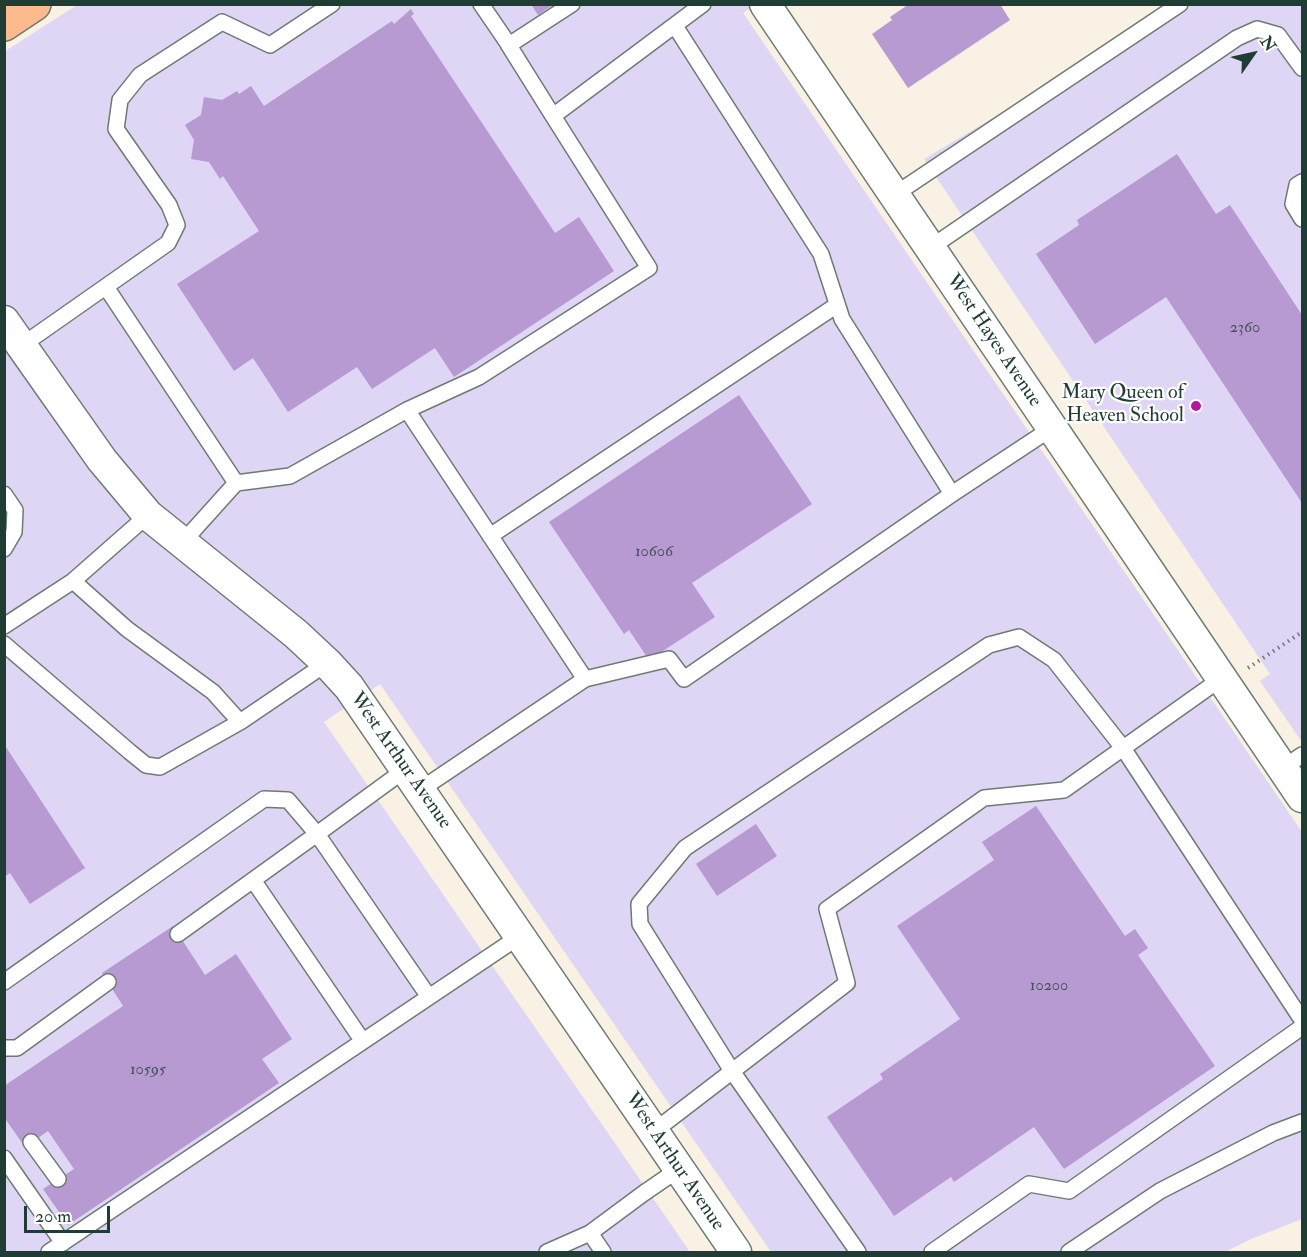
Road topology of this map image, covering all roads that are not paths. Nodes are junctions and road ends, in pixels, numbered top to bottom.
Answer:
1 (34, 4) edge
2 (332, 4) edge
3 (481, 4) edge
4 (572, 4) edge
5 (703, 4) edge
6 (1180, 4) edge
7 (778, 9) edge
8 (4, 24) edge
9 (675, 26) junction
10 (508, 44) junction
11 (1302, 68) edge
12 (553, 116) junction
13 (1302, 182) edge
14 (894, 195) junction
15 (1302, 219) edge
16 (930, 248) junction
17 (106, 287) junction
18 (837, 304) junction
19 (4, 321) edge
20 (21, 346) junction
21 (407, 410) junction
22 (1052, 428) junction
23 (236, 483) junction
24 (4, 494) edge
25 (952, 494) junction
26 (148, 515) junction
27 (490, 536) junction
28 (182, 543) junction
29 (4, 549) edge
30 (73, 581) junction
31 (4, 626) edge
32 (4, 644) edge
33 (327, 663) junction
34 (1222, 678) junction
35 (585, 679) junction
36 (240, 722) junction
37 (1124, 748) junction
38 (1293, 762) edge
39 (413, 780) junction
40 (1302, 797) edge
41 (317, 834) junction
42 (254, 880) junction
43 (178, 934) dead end
44 (520, 936) junction
45 (4, 982) edge
46 (108, 982) dead end
47 (429, 997) junction
48 (1302, 1020) edge
49 (1302, 1027) edge
50 (362, 1040) junction
51 (4, 1048) edge
52 (732, 1071) junction
53 (1302, 1122) edge
54 (653, 1132) junction
55 (31, 1142) dead end
56 (4, 1158) edge
57 (679, 1169) junction
58 (58, 1179) dead end
59 (590, 1233) junction
60 (63, 1243) junction
61 (48, 1252) edge
62 (547, 1252) edge
63 (603, 1252) edge
64 (736, 1252) edge
65 (858, 1252) edge
66 (932, 1252) edge
67 (1069, 1252) edge

1 - 8 main road
2 - 17 lane
3 - 10 lane
4 - 10 lane
5 - 9 lane
6 - 14 lane
7 - 14 street, West Hayes Avenue
9 - 12 lane
9 - 18 lane
10 - 12 lane
11 - 16 lane
12 - 21 lane
13 - 15 lane
14 - 16 street, West Hayes Avenue
16 - 22 street, West Hayes Avenue
17 - 20 lane
17 - 23 lane
18 - 25 lane
18 - 27 lane
19 - 20 street, West Arthur Avenue
20 - 26 street, West Arthur Avenue
21 - 23 lane
21 - 27 lane
22 - 25 lane
22 - 34 street, West Hayes Avenue
23 - 28 lane
24 - 29 lane
25 - 35 lane
26 - 28 street, West Arthur Avenue
26 - 30 lane
27 - 35 lane
28 - 33 street, West Arthur Avenue
30 - 31 lane
30 - 36 lane
32 - 36 lane
33 - 36 lane
33 - 39 street, West Arthur Avenue
34 - 37 lane
34 - 38 street, West Hayes Avenue
35 - 39 lane
37 - 48 lane
37 - 52 lane
37 - 52 lane
38 - 40 street, West Hayes Avenue
39 - 41 lane
39 - 44 street, West Arthur Avenue
41 - 42 lane
41 - 45 lane
41 - 47 lane
42 - 43 lane
42 - 50 lane
44 - 47 lane
44 - 54 street, West Arthur Avenue
46 - 51 lane
47 - 50 lane
49 - 66 lane
50 - 60 lane
52 - 54 lane
52 - 65 lane
53 - 67 lane
54 - 57 street, West Arthur Avenue
55 - 58 lane
56 - 60 lane
57 - 59 lane
57 - 64 street, West Arthur Avenue
59 - 62 lane
59 - 63 lane
60 - 61 lane

